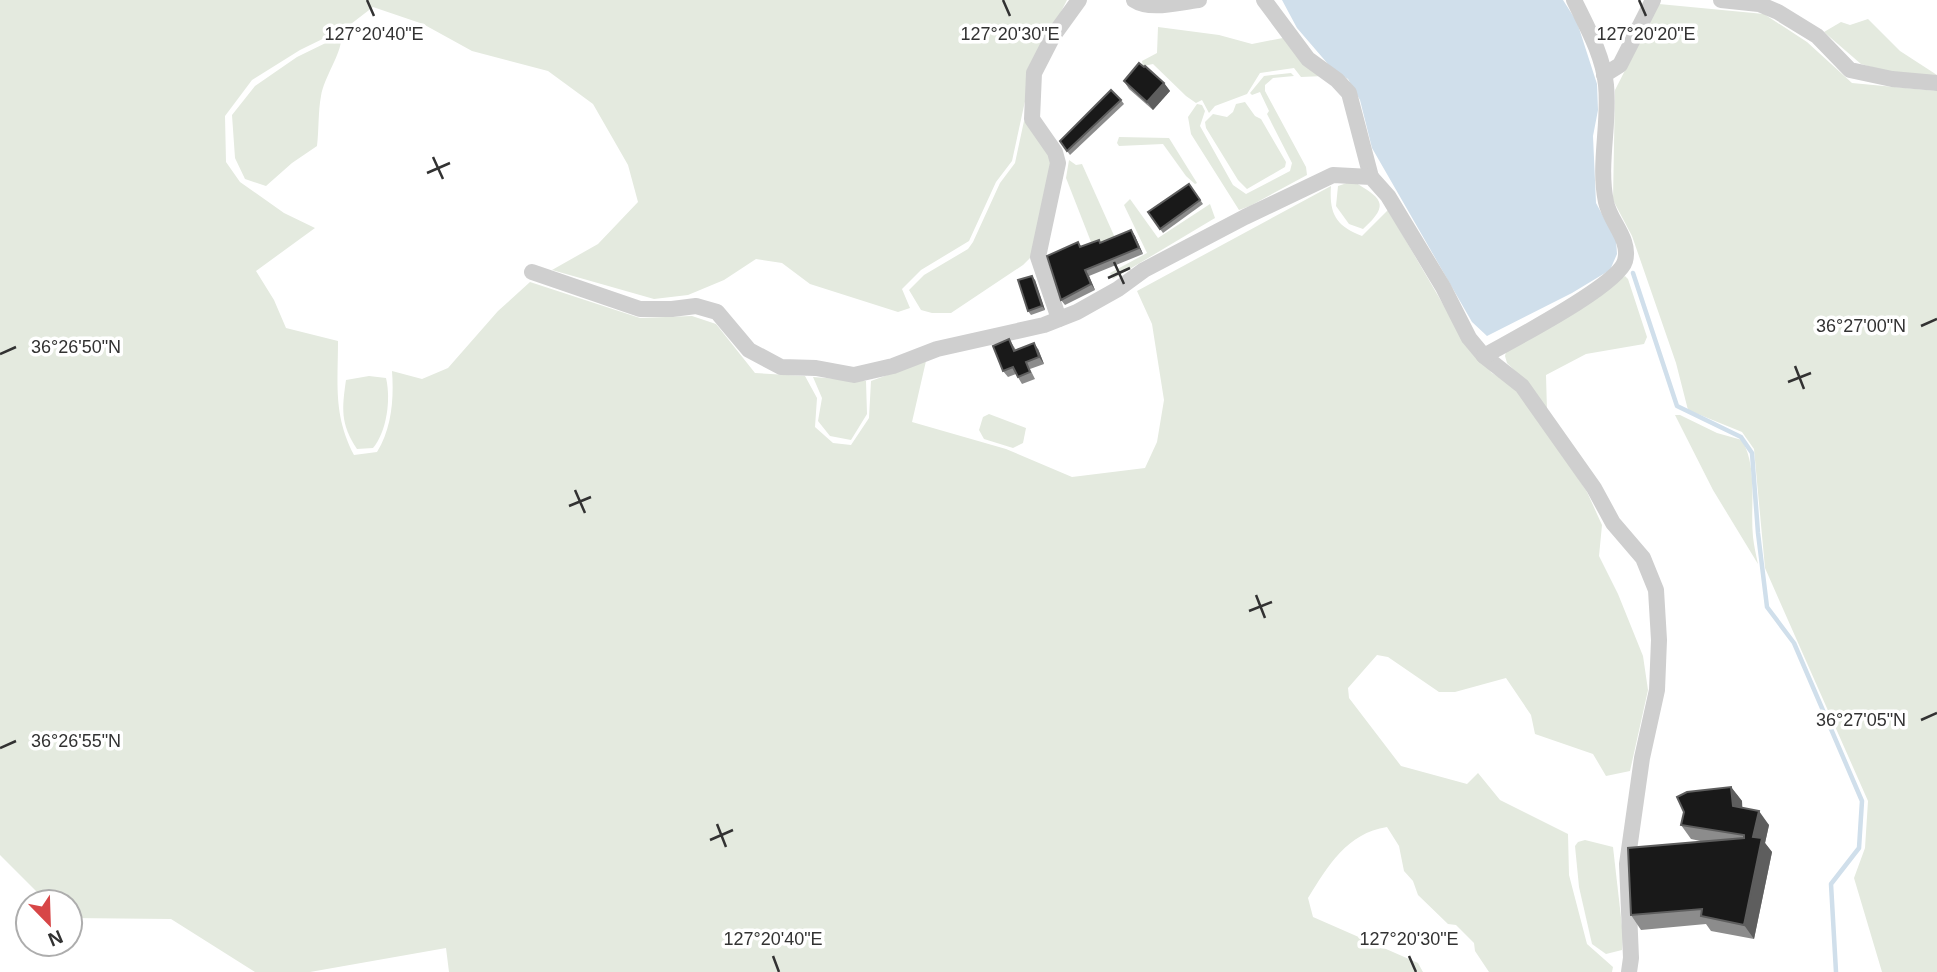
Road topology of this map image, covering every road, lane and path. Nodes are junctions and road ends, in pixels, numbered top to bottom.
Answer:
1 (1079, 0) edge
2 (1134, 0) edge
3 (1199, 0) edge
4 (1264, 0) edge
5 (1574, 0) edge
6 (1653, 0) edge
7 (1721, 0) edge
8 (1604, 75) junction
9 (1937, 83) edge
10 (1370, 177) junction
11 (531, 272) dead end
12 (1059, 319) junction
13 (1484, 356) junction
14 (1629, 972) edge

1 - 12 street
2 - 3 street
4 - 10 street
5 - 8 street
6 - 8 street
7 - 9 street
8 - 13 street
10 - 12 street
10 - 13 street
11 - 12 street
13 - 14 street

